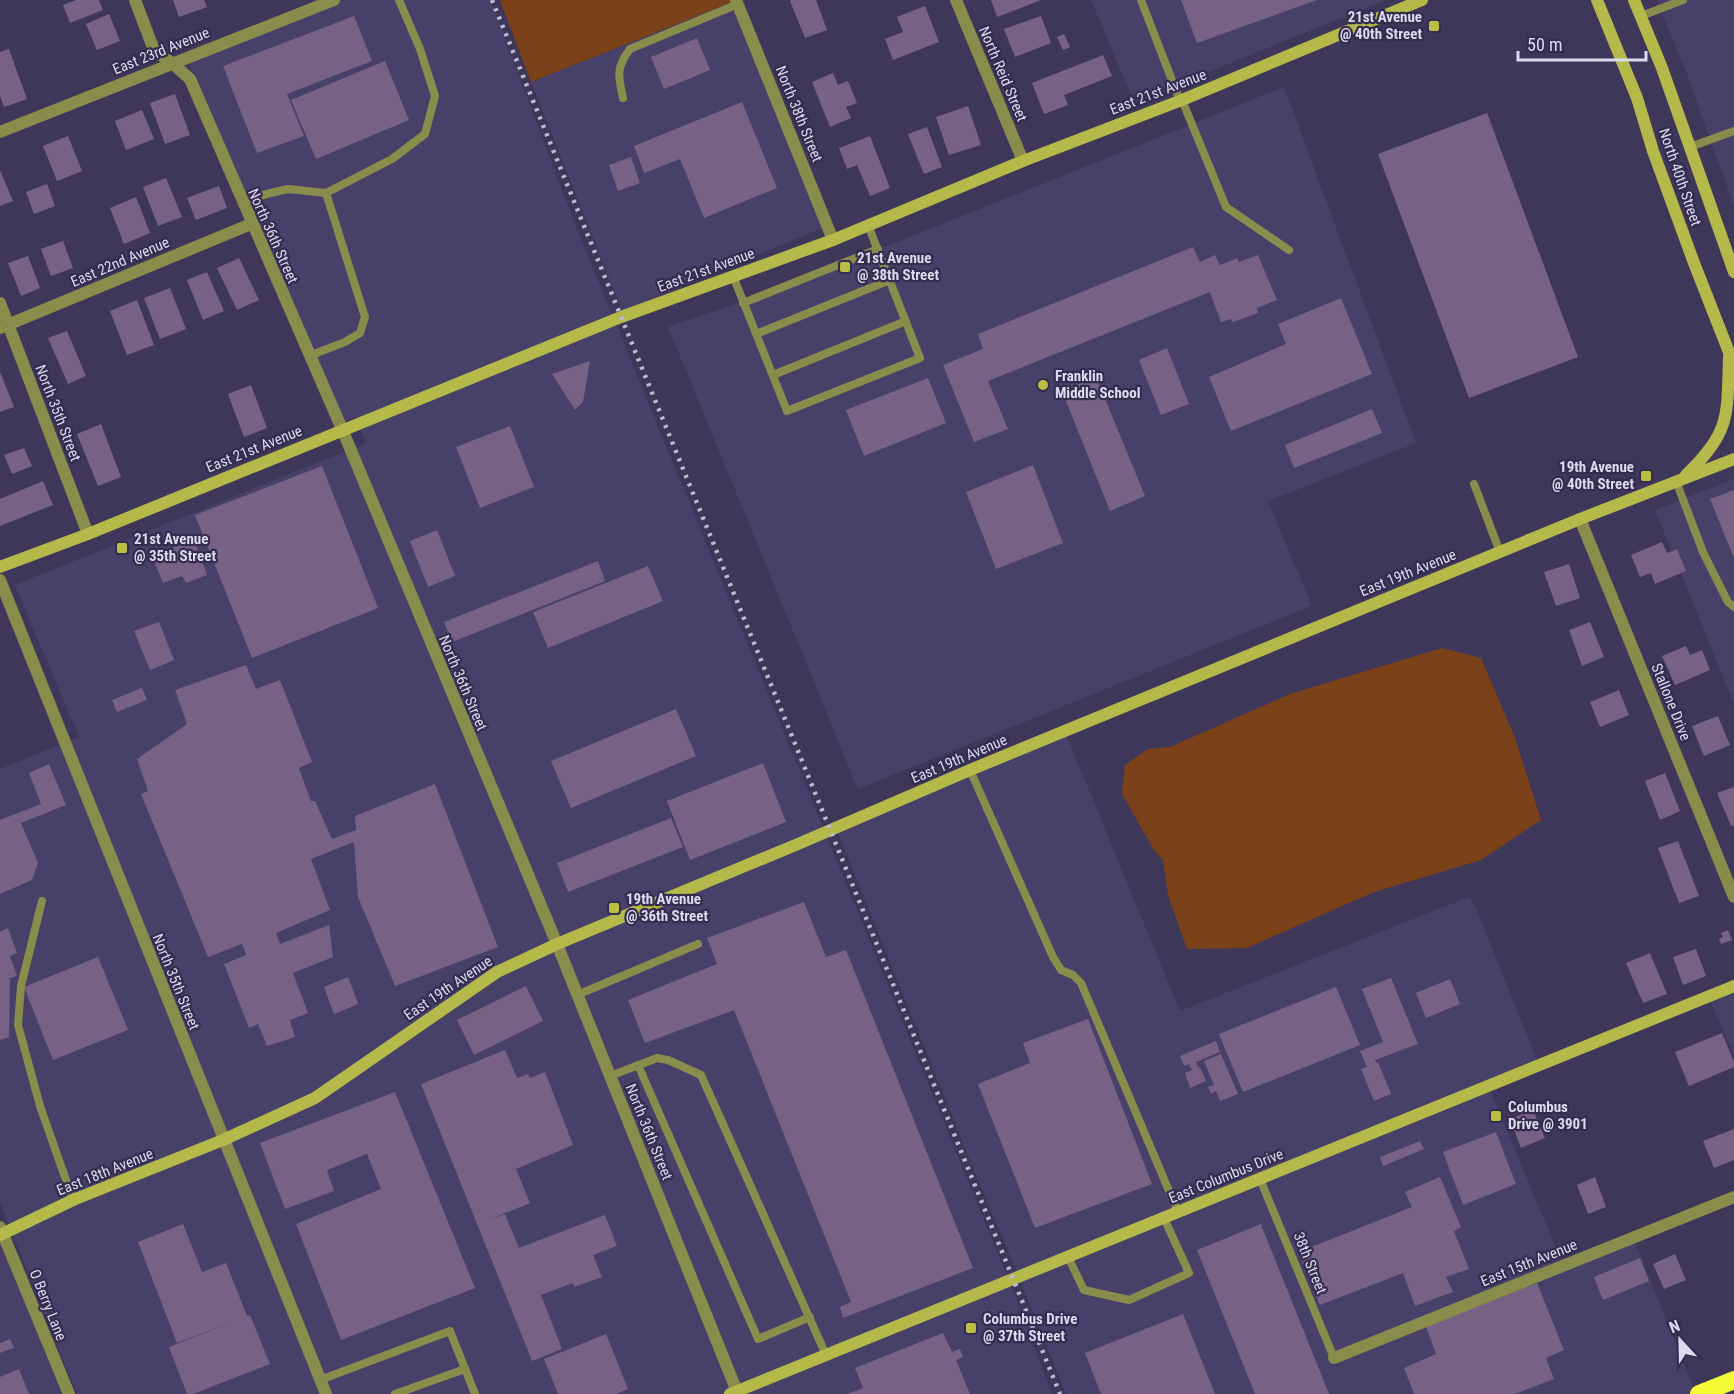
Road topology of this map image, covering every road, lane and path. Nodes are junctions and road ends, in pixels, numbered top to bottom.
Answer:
1 (135, 0) edge
2 (334, 0) edge
3 (399, 0) edge
4 (956, 0) edge
5 (1141, 0) edge
6 (1422, 0) edge
7 (1597, 0) edge
8 (1634, 0) edge
9 (1683, 0) edge
10 (737, 2) edge
11 (1641, 16) junction
12 (172, 63) junction
13 (623, 98) dead end
14 (1181, 100) junction
15 (0, 132) edge
16 (1734, 132) edge
17 (1690, 147) junction
18 (1023, 160) junction
19 (326, 194) junction
20 (243, 204) junction
21 (251, 224) junction
22 (868, 225) junction
23 (833, 240) junction
24 (878, 249) junction
25 (1289, 250) dead end
26 (1733, 264) edge
27 (733, 276) junction
28 (890, 280) junction
29 (0, 303) edge
30 (743, 303) junction
31 (906, 321) junction
32 (4, 327) edge
33 (756, 334) junction
34 (1729, 353) junction
35 (309, 356) junction
36 (1734, 365) edge
37 (772, 375) junction
38 (342, 429) junction
39 (1734, 459) edge
40 (1679, 480) junction
41 (1474, 484) dead end
42 (1580, 519) junction
43 (88, 534) junction
44 (1500, 552) junction
45 (0, 567) edge
46 (0, 580) edge
47 (1734, 608) edge
48 (970, 770) junction
49 (1734, 897) edge
50 (42, 901) dead end
51 (556, 944) junction
52 (698, 944) dead end
53 (1734, 986) edge
54 (578, 995) junction
55 (638, 1065) junction
56 (610, 1076) junction
57 (223, 1140) junction
58 (1260, 1179) junction
59 (1734, 1197) edge
60 (73, 1200) junction
61 (1178, 1212) junction
62 (1164, 1218) junction
63 (1, 1232) edge
64 (1068, 1257) junction
65 (810, 1317) junction
66 (826, 1355) junction
67 (1334, 1358) joint
68 (465, 1369) junction
69 (320, 1380) junction
70 (1734, 1380) edge
71 (735, 1393) edge
72 (69, 1394) edge
73 (326, 1394) edge
74 (395, 1394) edge
75 (475, 1394) edge
76 (1699, 1394) edge

1 - 12 street, North 36th Street
2 - 12 street, East 23rd Avenue
3 - 19 lane
4 - 18 street, North Reid Street
5 - 14 lane
6 - 14 main road, East 21st Avenue
7 - 34 main road, North 40th Street
8 - 11 main road, North 40th Street
9 - 11 lane
10 - 13 lane
10 - 23 street, North 38th Street
11 - 17 main road, North 40th Street
12 - 15 street, East 23rd Avenue
12 - 20 street, North 36th Street
14 - 18 main road, East 21st Avenue
14 - 25 lane
16 - 17 lane
17 - 26 main road, North 40th Street
18 - 22 main road, East 21st Avenue
19 - 20 lane
19 - 35 lane
20 - 21 street, North 36th Street
21 - 32 street, East 22nd Avenue
21 - 35 street, North 36th Street
22 - 23 main road, East 21st Avenue
22 - 24 lane
23 - 27 main road, East 21st Avenue
24 - 28 lane
24 - 30 lane
27 - 30 lane
27 - 38 main road, East 21st Avenue
28 - 31 lane
28 - 33 lane
29 - 32 street, North 35th Street
30 - 33 lane
31 - 37 lane
31 - 37 lane
32 - 43 street, North 35th Street
33 - 37 lane
34 - 36 main road, North 40th Street
34 - 40 main road
35 - 38 street, North 36th Street
38 - 43 main road, East 21st Avenue
38 - 51 street, North 36th Street
39 - 40 main road, East 19th Avenue
40 - 42 main road, East 19th Avenue
40 - 47 lane
41 - 44 lane
42 - 44 main road, East 19th Avenue
42 - 49 street, Stallone Drive
43 - 45 main road, East 21st Avenue
44 - 48 main road, East 19th Avenue
46 - 57 street, North 35th Street
48 - 51 main road, East 19th Avenue
48 - 61 lane
50 - 60 lane
51 - 54 street, North 36th Street
51 - 57 main road, East 19th Avenue
52 - 54 lane
53 - 58 main road, East Columbus Drive
54 - 56 street, North 36th Street
55 - 56 lane
55 - 65 lane
55 - 65 lane
56 - 71 street, North 36th Street
57 - 60 main road, East 18th Avenue
57 - 69 street, North 35th Street
58 - 61 main road, East Columbus Drive
58 - 67 lane, 38th Street
59 - 67 street, East 15th Avenue
60 - 63 main road, East 18th Avenue
61 - 62 main road, East Columbus Drive
62 - 64 main road, East Columbus Drive
62 - 64 lane
63 - 72 street, O Berry Lane
64 - 66 main road, East Columbus Drive
65 - 66 lane
66 - 71 main road, East Columbus Drive
68 - 69 lane
68 - 74 lane
68 - 75 lane
69 - 73 street, North 35th Street
70 - 76 highway

